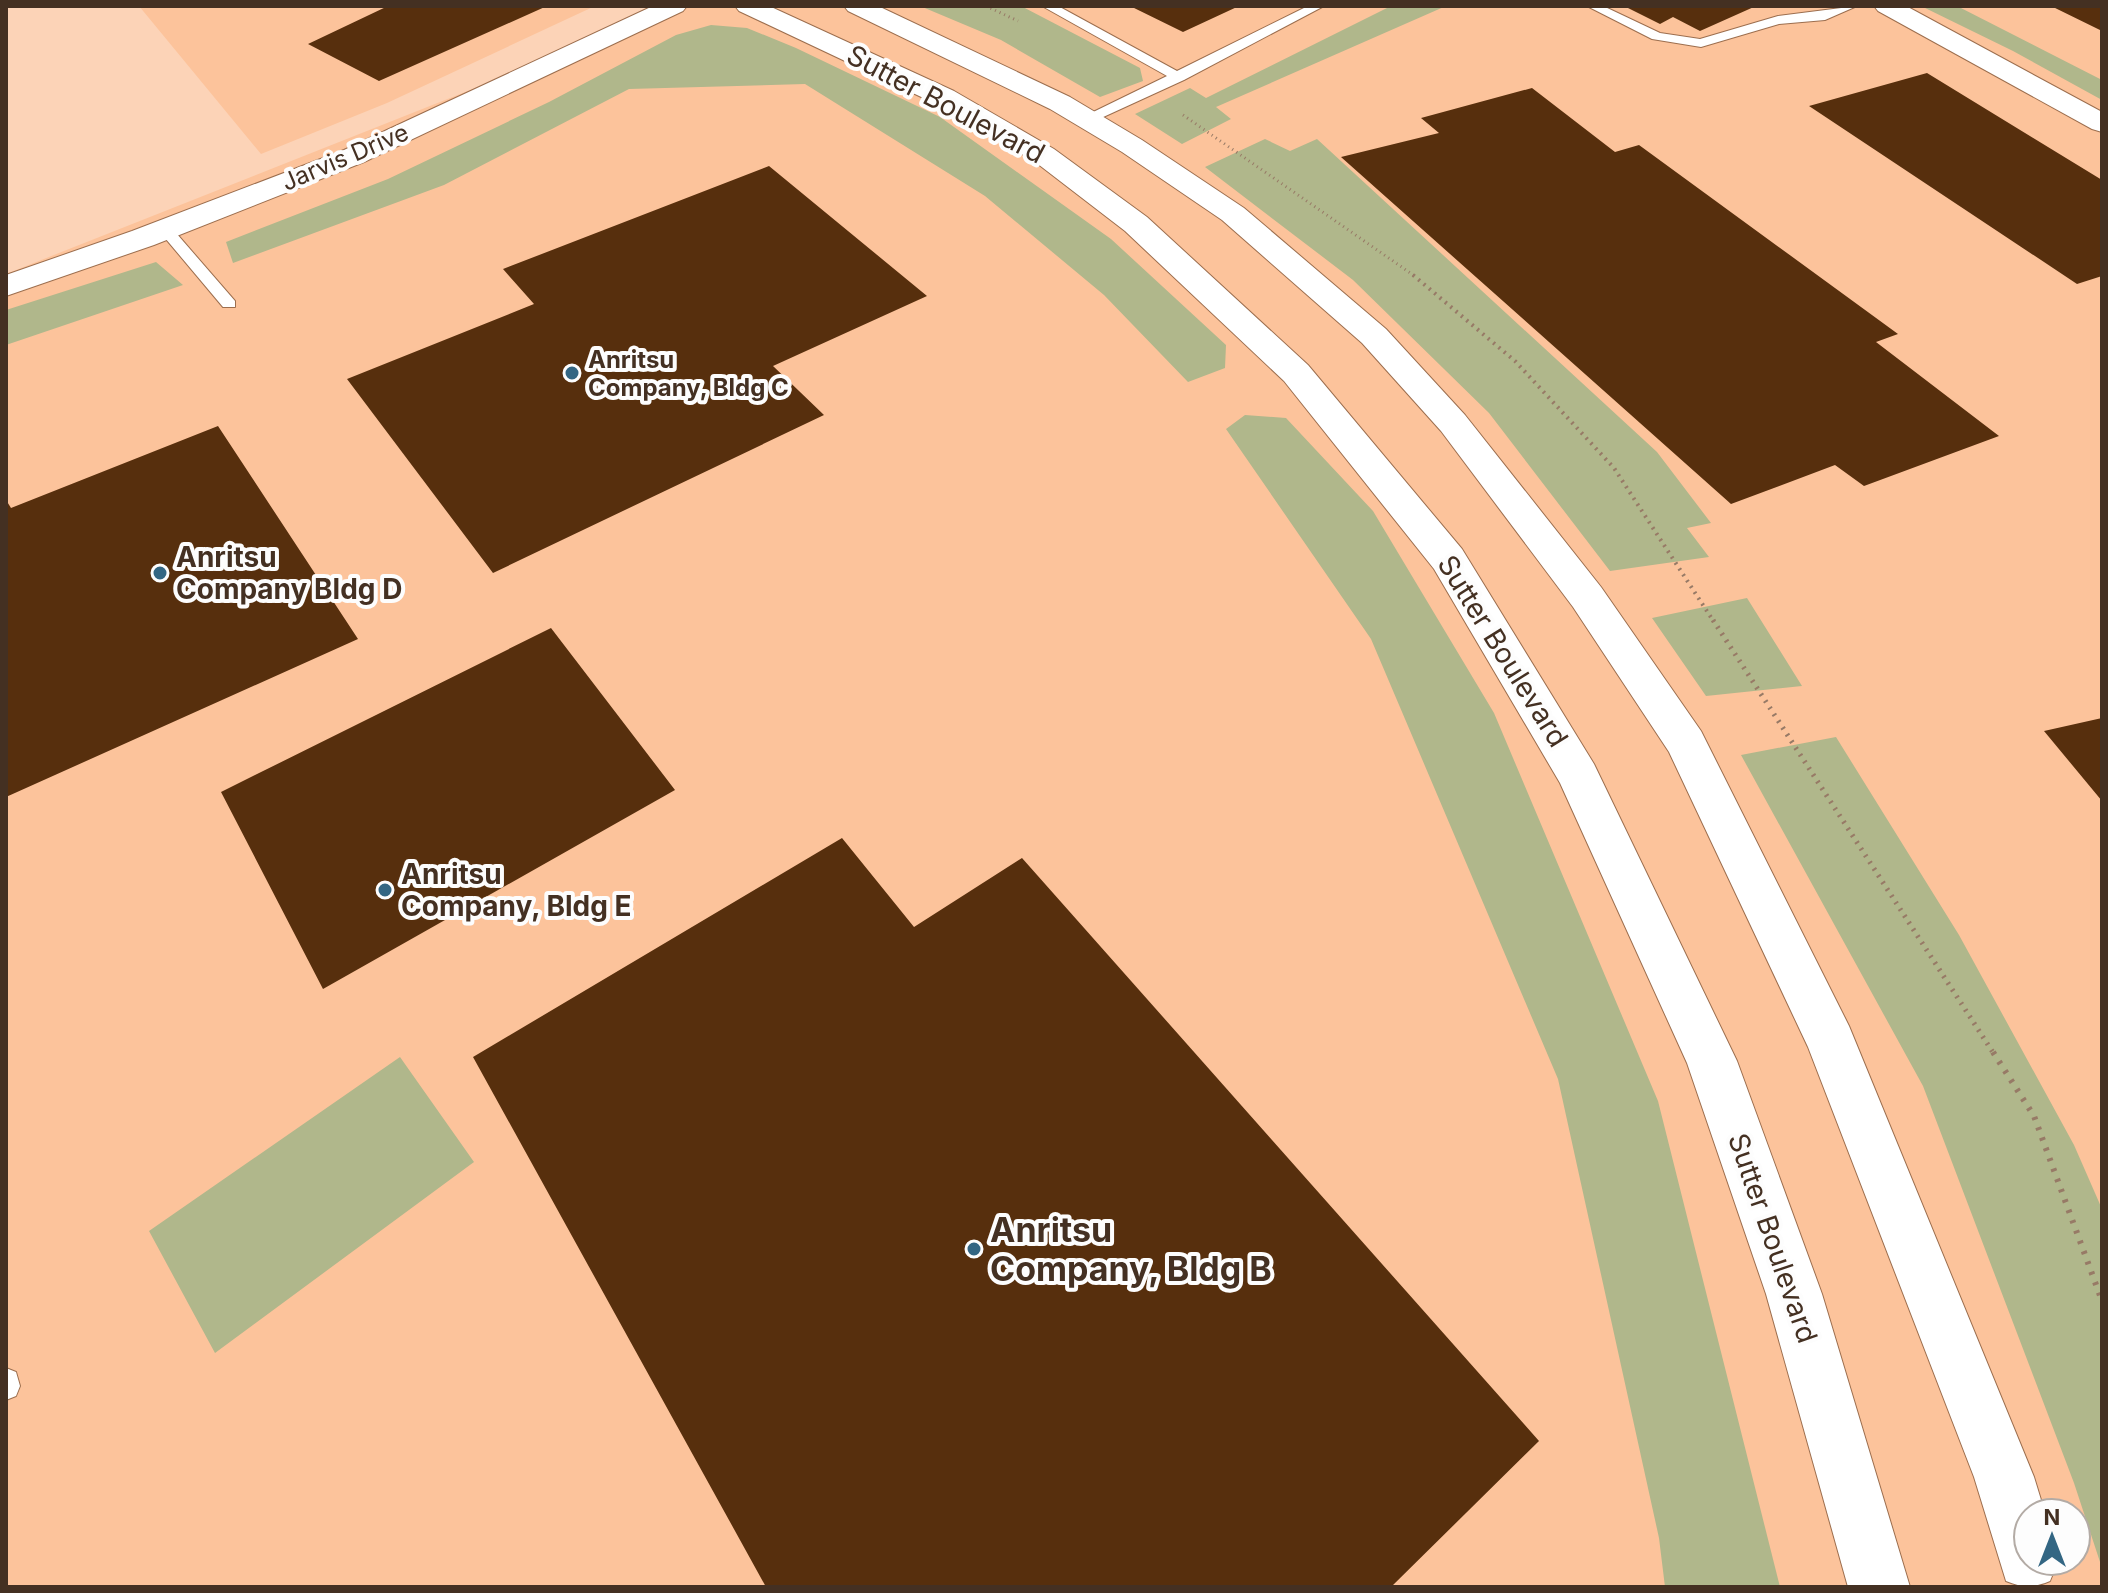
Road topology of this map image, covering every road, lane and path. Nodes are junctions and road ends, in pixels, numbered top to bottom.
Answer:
1 (674, 6) edge
2 (748, 6) edge
3 (857, 6) edge
4 (1048, 6) edge
5 (1318, 6) edge
6 (1593, 6) edge
7 (1851, 6) edge
8 (1887, 6) edge
9 (1179, 77) junction
10 (1088, 120) junction
11 (2102, 123) edge
12 (165, 229) junction
13 (6, 286) edge
14 (229, 304) dead end
15 (2012, 1505) edge
16 (1879, 1587) edge

1 - 12 street, Jarvis Drive
2 - 16 street, Sutter Boulevard
3 - 10 street, Sutter Boulevard
4 - 9 lane
5 - 9 lane
6 - 7 lane
8 - 11 street
9 - 10 lane
10 - 15 street, Sutter Boulevard
12 - 13 street, Jarvis Drive
12 - 14 lane

